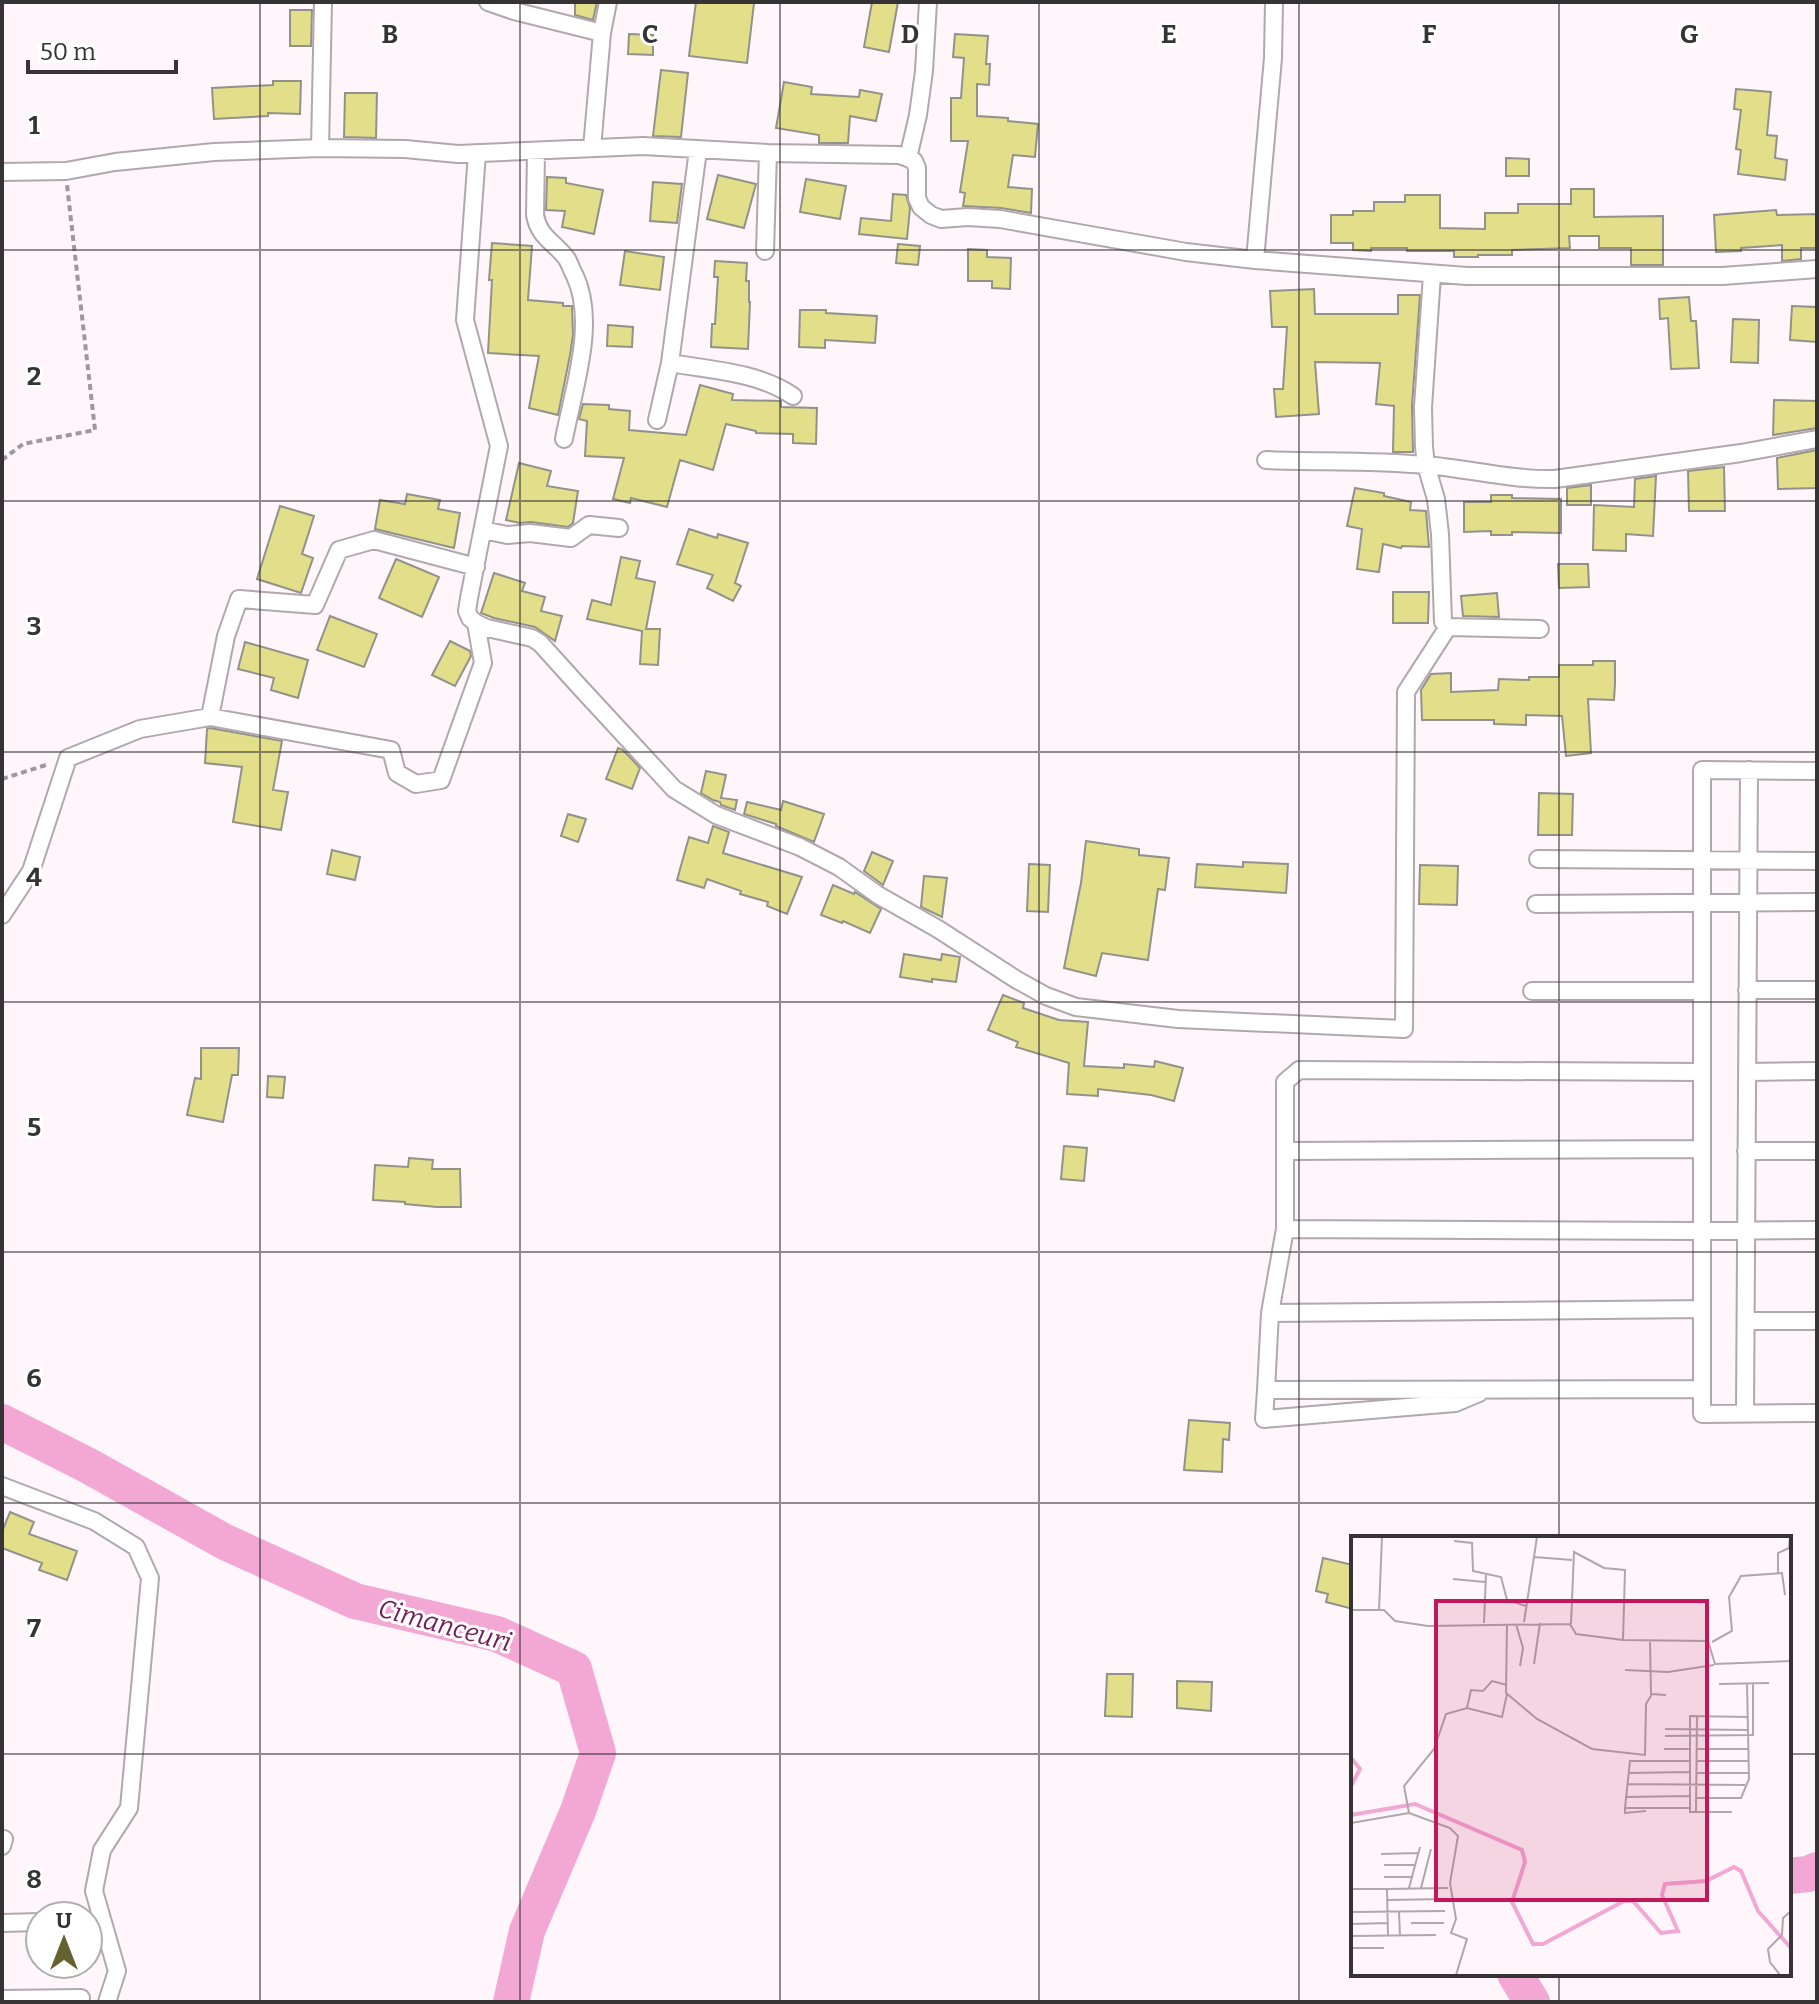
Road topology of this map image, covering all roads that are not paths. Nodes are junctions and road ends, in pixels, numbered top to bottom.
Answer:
1 (323, 2) edge
2 (488, 2) edge
3 (608, 2) edge
4 (928, 2) edge
5 (1274, 2) edge
6 (602, 33) junction
7 (320, 148) junction
8 (592, 148) junction
9 (698, 150) junction
10 (536, 152) junction
11 (477, 153) junction
12 (768, 153) junction
13 (908, 158) junction
14 (2, 172) edge
15 (765, 251) dead end
16 (1255, 260) junction
17 (1817, 269) edge
18 (1432, 275) junction
19 (670, 363) junction
20 (793, 396) dead end
21 (657, 420) dead end
22 (564, 439) dead end
23 (1817, 439) edge
24 (1266, 460) dead end
25 (1426, 465) junction
26 (619, 528) dead end
27 (483, 530) junction
28 (476, 567) junction
29 (476, 623) junction
30 (1448, 627) junction
31 (1540, 629) dead end
32 (210, 717) junction
33 (1749, 770) junction
34 (1817, 771) edge
35 (1538, 859) dead end
36 (1702, 860) junction
37 (1748, 861) junction
38 (1817, 861) edge
39 (1817, 902) edge
40 (1702, 903) junction
41 (1748, 903) junction
42 (1536, 904) dead end
43 (2, 915) edge
44 (1747, 990) junction
45 (1817, 990) edge
46 (1532, 991) dead end
47 (1702, 991) junction
48 (1817, 1071) edge
49 (1702, 1072) junction
50 (1747, 1072) junction
51 (1702, 1149) junction
52 (1285, 1151) junction
53 (1746, 1151) junction
54 (1817, 1151) edge
55 (1285, 1229) junction
56 (1746, 1229) junction
57 (1817, 1230) edge
58 (1702, 1231) junction
59 (1702, 1309) junction
60 (1270, 1313) junction
61 (1746, 1321) junction
62 (1817, 1321) edge
63 (1486, 1389) junction
64 (1702, 1389) junction
65 (1266, 1390) junction
66 (1745, 1413) junction
67 (1817, 1413) edge
68 (2, 1486) edge
69 (24, 1922) edge
70 (2, 1923) edge
71 (81, 1998) dead end
72 (2, 1999) edge
73 (107, 2002) edge

1 - 7 street
2 - 6 street
3 - 6 street
4 - 13 street
5 - 16 street
6 - 8 street
7 - 11 street
7 - 14 street
8 - 9 street
8 - 10 street
9 - 12 street
9 - 19 street
10 - 11 street
10 - 22 street
11 - 27 street
12 - 13 street
12 - 15 street
13 - 16 street
16 - 18 street
17 - 18 street
18 - 25 street
19 - 20 street
19 - 21 street
23 - 25 street
24 - 25 street
25 - 30 street
26 - 27 street
27 - 28 street
28 - 29 street
28 - 32 street
29 - 30 street
29 - 32 street
30 - 31 street
32 - 43 street
33 - 34 street
33 - 36 street
33 - 37 street
35 - 36 street
36 - 37 street
36 - 40 street
37 - 38 street
37 - 41 street
39 - 41 street
40 - 41 street
40 - 42 street
40 - 47 street
41 - 44 street
44 - 45 street
44 - 50 street
46 - 47 street
47 - 49 street
48 - 50 street
49 - 51 street
49 - 52 street
50 - 53 street
51 - 52 street
51 - 58 street
52 - 55 street
53 - 54 street
53 - 56 street
55 - 58 street
55 - 60 street
56 - 57 street
56 - 58 street
56 - 61 street
58 - 59 street
59 - 60 street
59 - 64 street
60 - 65 street
61 - 62 street
61 - 66 street
63 - 64 street
63 - 65 street
63 - 65 street
64 - 66 street
66 - 67 street
68 - 73 street
69 - 70 street
71 - 72 street

